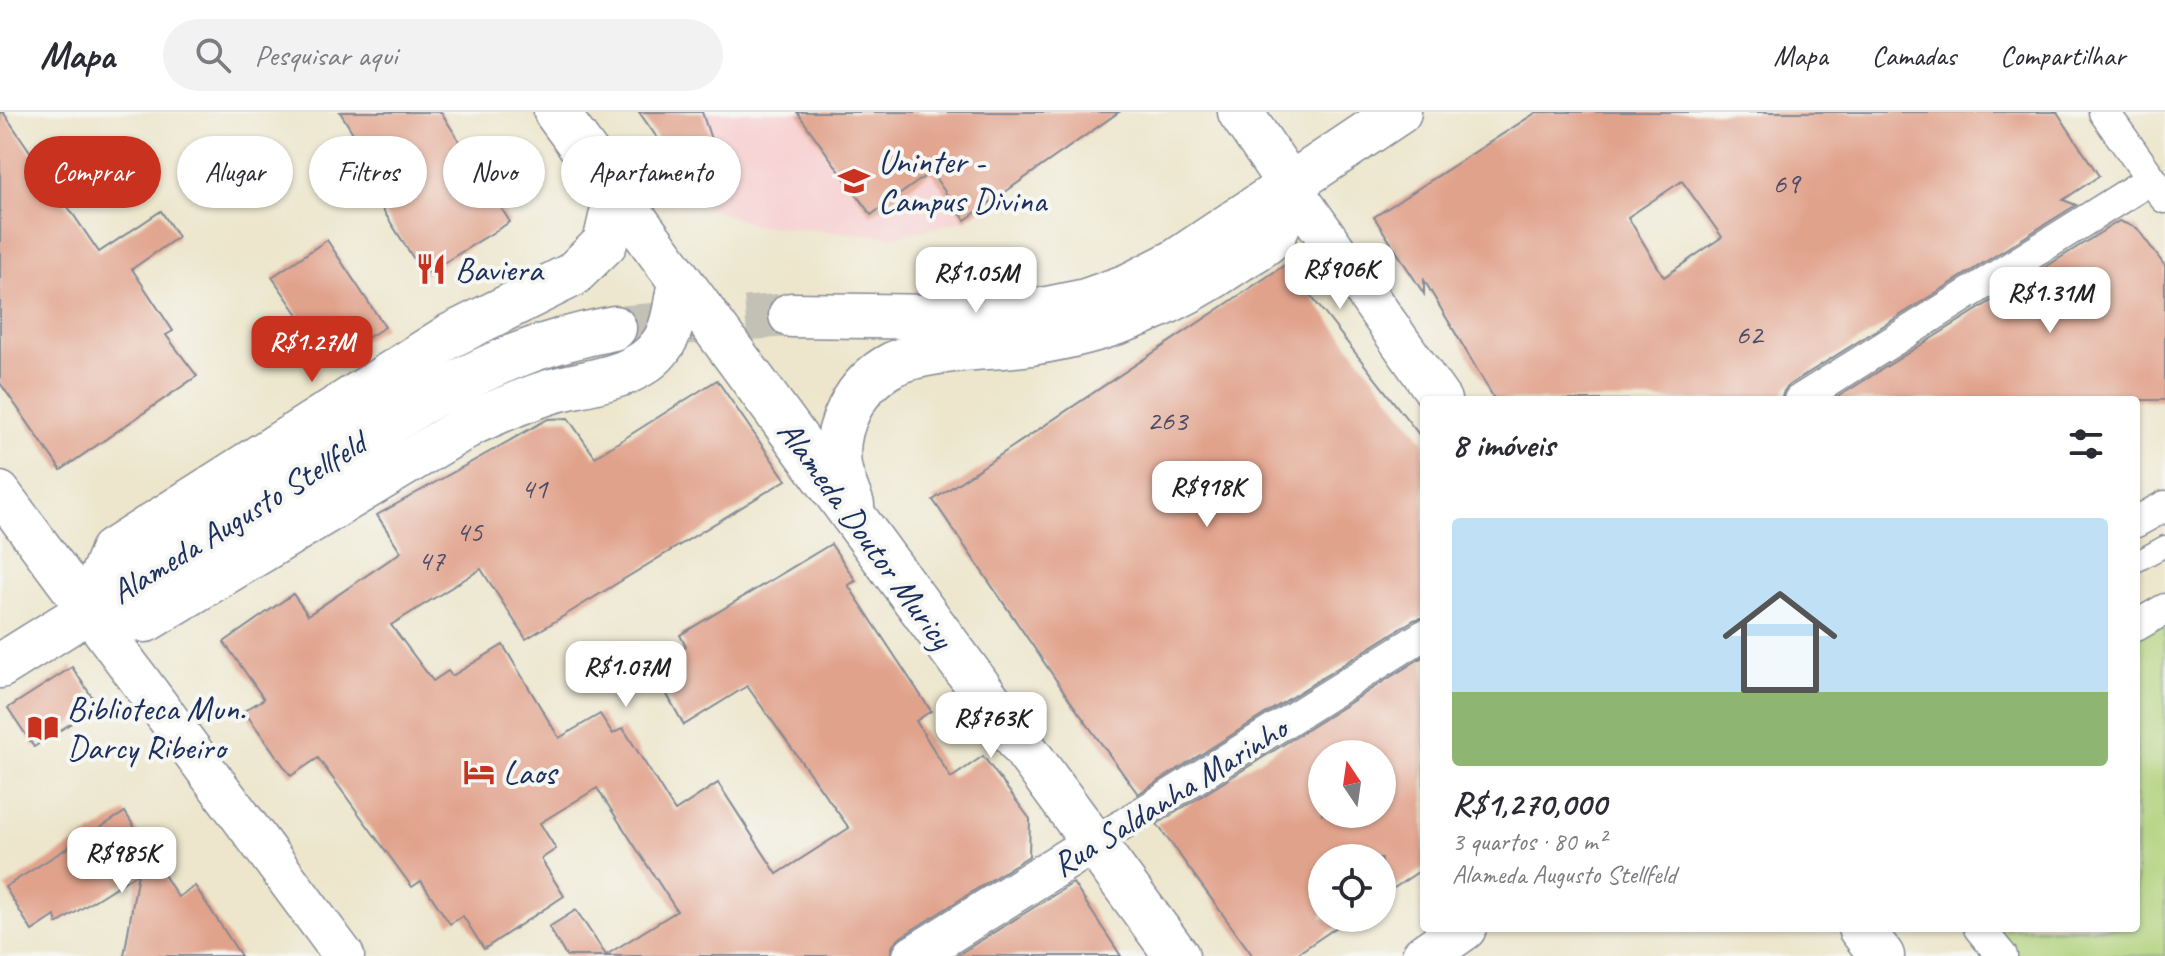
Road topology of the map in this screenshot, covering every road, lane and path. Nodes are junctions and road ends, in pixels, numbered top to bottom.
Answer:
1 (556, 112) edge
2 (1240, 112) edge
3 (1399, 112) edge
4 (2104, 112) edge
5 (573, 136) edge
6 (1290, 185) junction
7 (2158, 188) edge
8 (614, 208) edge
9 (625, 208) edge
10 (680, 281) junction
11 (791, 315) tunnel mouth
12 (614, 328) tunnel mouth
13 (1438, 396) edge
14 (1806, 396) edge
15 (0, 492) edge
16 (2165, 506) edge
17 (2140, 520) edge
18 (859, 525) junction
19 (2165, 546) edge
20 (2140, 560) edge
21 (2165, 609) edge
22 (88, 611) junction
23 (2140, 624) edge
24 (1420, 638) edge
25 (0, 666) edge
26 (1093, 843) junction
27 (1458, 932) edge
28 (1863, 932) edge
29 (1982, 932) edge
30 (344, 956) edge
31 (913, 956) edge
32 (1177, 956) edge
33 (1424, 956) edge
34 (1882, 956) edge
35 (2002, 956) edge

1 - 5 street, Alameda Doutor Muricy
2 - 6 street
3 - 6 street
4 - 7 street
6 - 11 street
6 - 13 street
6 - 18 street
7 - 14 street
8 - 22 street
9 - 10 street, Alameda Doutor Muricy
10 - 18 street, Alameda Doutor Muricy
10 - 22 street
12 - 22 street, Alameda Augusto Stellfeld
15 - 22 street
16 - 17 street
18 - 26 street, Alameda Doutor Muricy
19 - 20 lane
21 - 23 street
22 - 25 street, Alameda Augusto Stellfeld
22 - 30 street
24 - 26 street, Rua Saldanha Marinho
26 - 31 street, Rua Saldanha Marinho
26 - 32 street, Alameda Doutor Muricy
27 - 33 street
28 - 34 street
29 - 35 street

